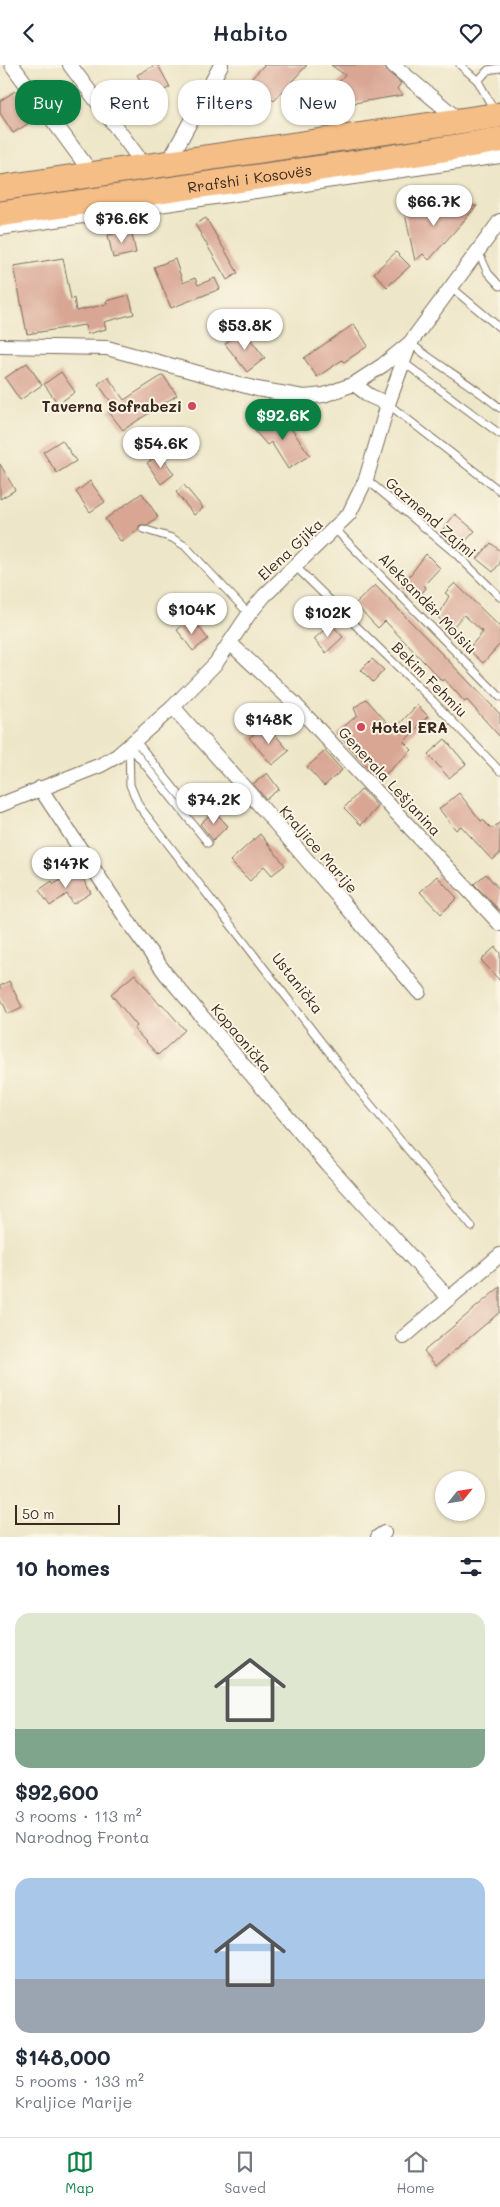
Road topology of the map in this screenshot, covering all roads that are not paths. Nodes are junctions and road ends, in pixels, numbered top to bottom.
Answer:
1 (12, 65) edge
2 (70, 65) edge
3 (221, 65) edge
4 (393, 65) edge
5 (460, 65) edge
6 (490, 67) edge
7 (500, 67) edge
8 (478, 81) junction
9 (498, 115) edge
10 (459, 120) junction
11 (500, 140) edge
12 (500, 156) edge
13 (156, 164) junction
14 (93, 175) junction
15 (0, 188) edge
16 (0, 214) edge
17 (500, 221) edge
18 (0, 228) edge
19 (478, 249) junction
20 (500, 286) edge
21 (452, 287) junction
22 (500, 328) edge
23 (410, 343) junction
24 (0, 346) edge
25 (403, 362) junction
26 (354, 384) junction
27 (388, 404) junction
28 (500, 408) edge
29 (500, 434) edge
30 (366, 479) junction
31 (500, 491) edge
32 (143, 529) dead end
33 (335, 529) junction
34 (296, 567) junction
35 (500, 597) edge
36 (249, 614) junction
37 (230, 643) junction
38 (500, 697) edge
39 (173, 707) junction
40 (132, 743) junction
41 (500, 771) edge
42 (40, 788) junction
43 (0, 805) edge
44 (189, 807) dead end
45 (208, 843) dead end
46 (500, 924) edge
47 (419, 992) dead end
48 (472, 1227) dead end
49 (500, 1255) edge
50 (442, 1291) dead end
51 (404, 1337) dead end

1 - 14 street
2 - 13 street
3 - 13 street
4 - 10 street
5 - 8 lane
6 - 7 lane
6 - 8 lane
8 - 9 lane
9 - 10 highway, Rrafshi i Kosovës
10 - 13 highway, Rrafshi i Kosovës
11 - 16 highway, Rrafshi i Kosovës
12 - 18 street, Rrafshi i Kosovës
13 - 14 highway, Rrafshi i Kosovës
14 - 15 highway, Rrafshi i Kosovës
17 - 19 street, Elena Gjika
19 - 20 lane
19 - 21 street, Elena Gjika
21 - 22 lane
21 - 23 street, Elena Gjika
23 - 25 street, Elena Gjika
23 - 26 street
23 - 28 lane
24 - 26 street
25 - 27 street, Elena Gjika
25 - 29 lane
26 - 27 street
27 - 30 street, Elena Gjika
27 - 31 lane
30 - 33 street, Elena Gjika
30 - 35 lane, Gazmend Zajmi
32 - 36 lane
33 - 34 street, Elena Gjika
33 - 38 lane, Aleksandër Moisiu
34 - 36 street, Elena Gjika
34 - 41 lane, Bekim Fehmiu
36 - 37 street
37 - 39 street
37 - 46 street, Generala Lešjanina
39 - 40 street
39 - 47 street, Kraljice Marije
40 - 42 street
40 - 44 lane
40 - 45 lane
40 - 48 lane, Ustanička
42 - 43 street
42 - 50 street, Kopaonička
49 - 51 street

